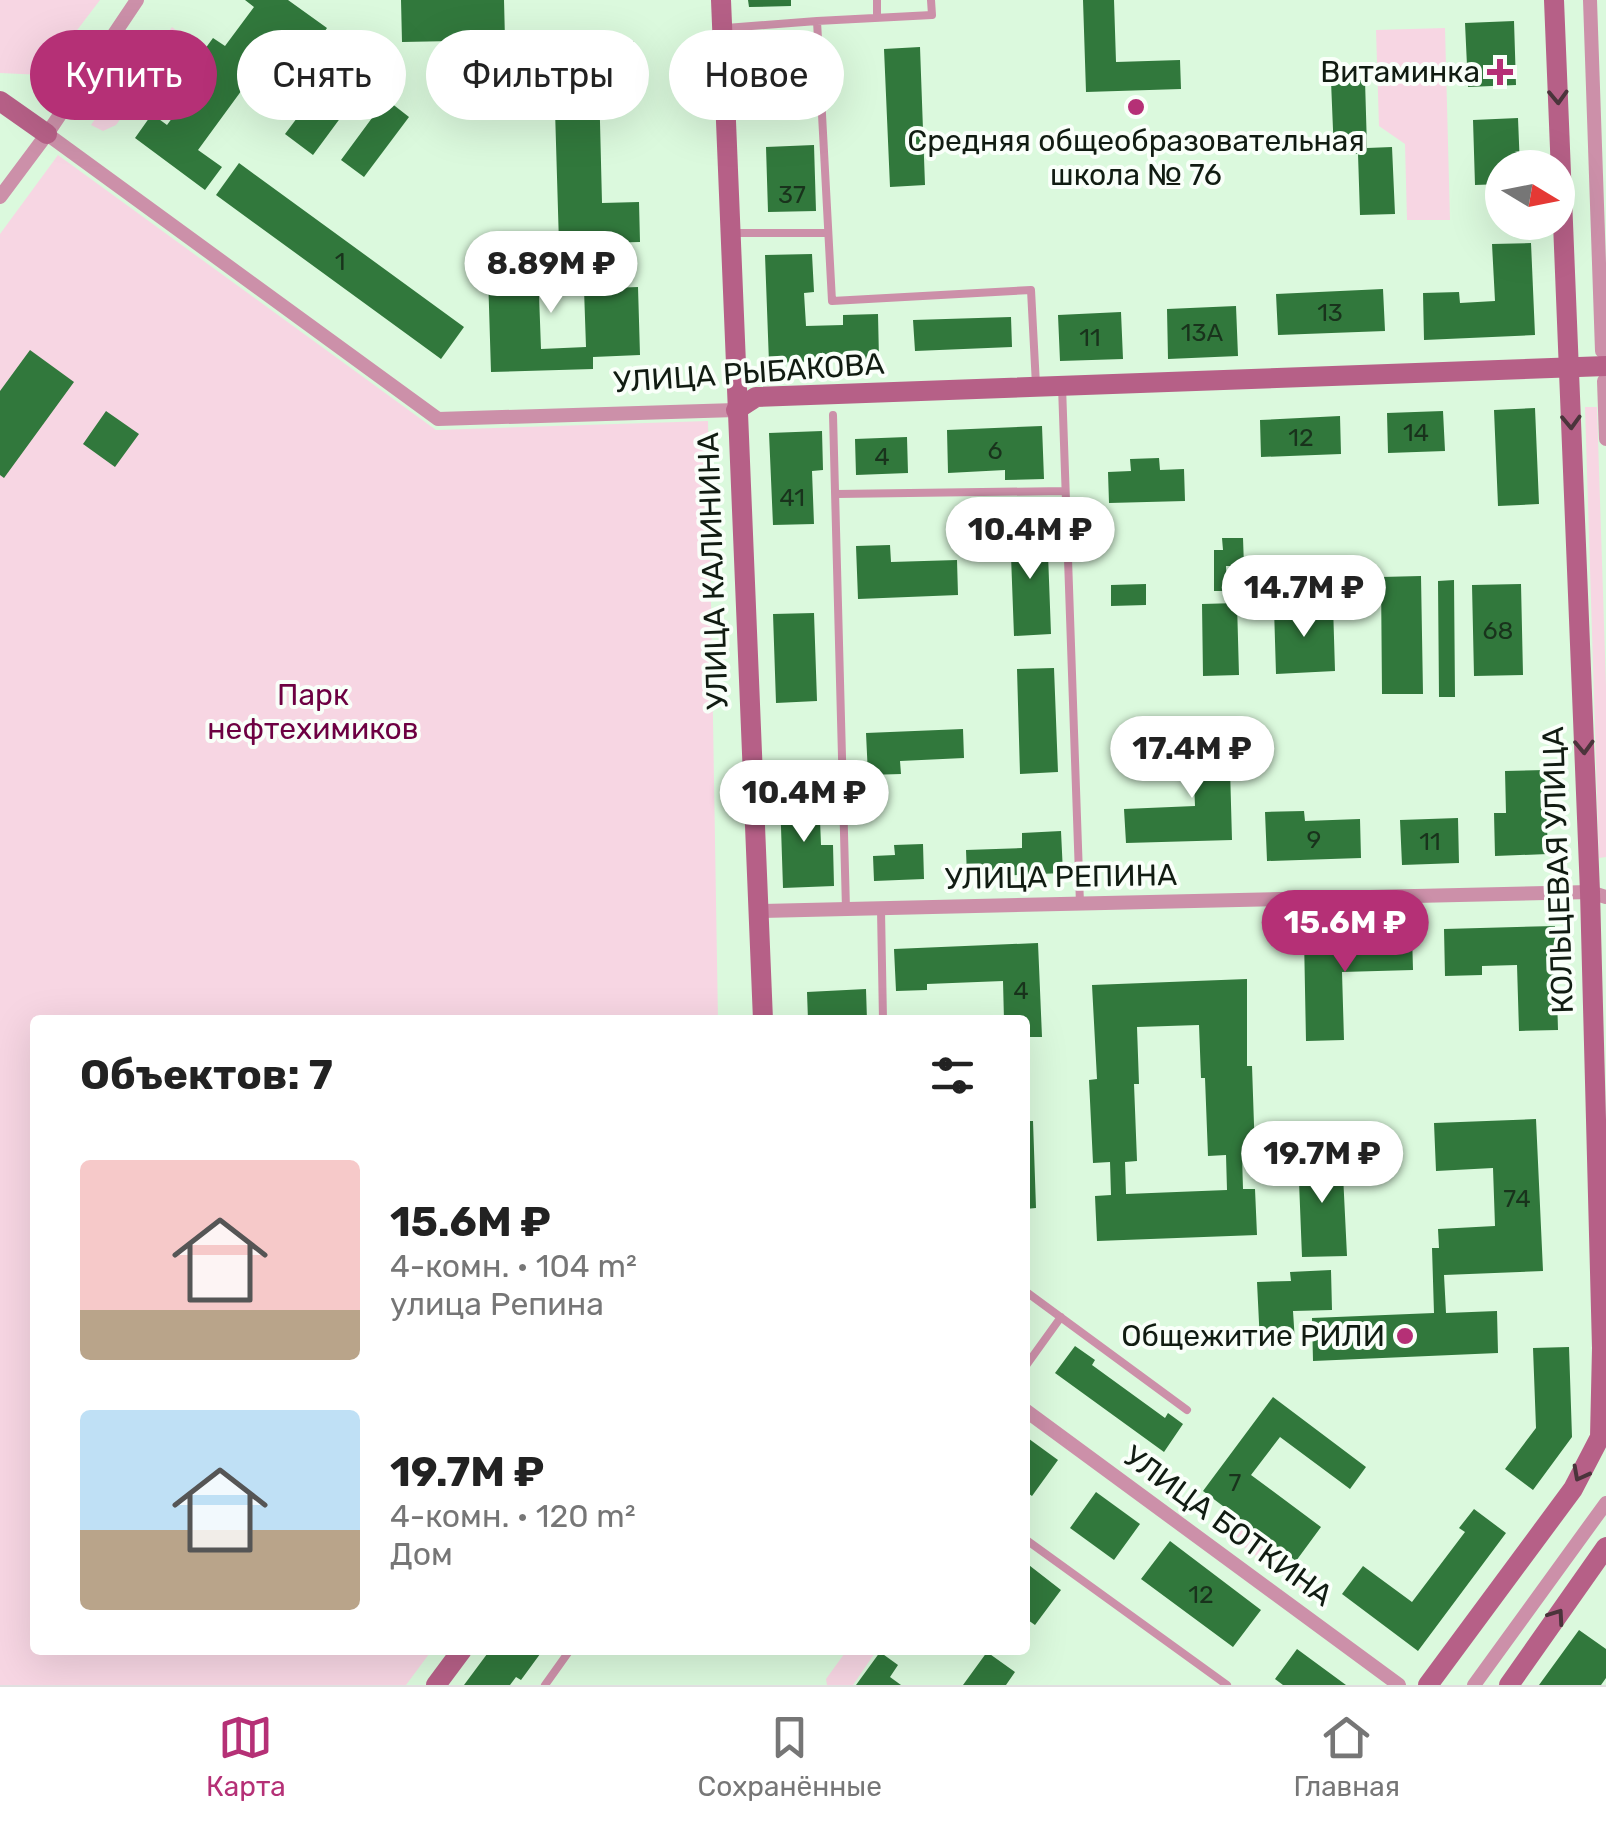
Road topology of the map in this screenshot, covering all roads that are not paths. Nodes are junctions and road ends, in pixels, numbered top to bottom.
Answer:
1 (136, 0) edge
2 (720, 0) edge
3 (876, 0) edge
4 (931, 0) edge
5 (1554, 0) edge
6 (1590, 0) edge
7 (877, 18) junction
8 (817, 22) junction
9 (722, 28) junction
10 (0, 100) edge
11 (47, 134) junction
12 (0, 197) edge
13 (828, 233) junction
14 (729, 234) junction
15 (1604, 366) edge
16 (1569, 370) junction
17 (1062, 386) junction
18 (1036, 387) junction
19 (736, 410) junction
20 (834, 415) dead end
21 (1606, 439) edge
22 (1065, 491) junction
23 (837, 494) junction
24 (1598, 894) edge
25 (1080, 904) junction
26 (881, 908) junction
27 (846, 909) junction
28 (757, 911) junction
29 (762, 1015) edge
30 (883, 1015) edge
31 (1030, 1295) edge
32 (1061, 1318) junction
33 (1030, 1360) edge
34 (1187, 1410) dead end
35 (1030, 1414) edge
36 (1606, 1503) edge
37 (1030, 1543) edge
38 (1606, 1548) edge
39 (458, 1655) edge
40 (566, 1655) edge
41 (436, 1685) edge
42 (545, 1685) edge
43 (1227, 1685) edge
44 (1399, 1685) edge
45 (1428, 1685) edge
46 (1474, 1685) edge
47 (1509, 1685) edge

1 - 11 street
2 - 9 street, УЛИЦА КАЛИНИНА
3 - 7 lane
4 - 7 lane
5 -> 16 street, КОЛЬЦЕВАЯ УЛИЦА
6 - 15 street
7 - 8 lane
8 - 9 lane
8 - 13 lane
9 - 14 street, УЛИЦА КАЛИНИНА
10 - 11 street, УЛИЦА РЫБАКОВА
11 - 12 street
11 - 19 street, УЛИЦА РЫБАКОВА
13 - 14 lane
13 - 18 lane
14 - 19 street, УЛИЦА КАЛИНИНА
15 - 16 street, УЛИЦА РЫБАКОВА
15 - 21 street
16 - 17 street, УЛИЦА РЫБАКОВА
16 -> 24 street, КОЛЬЦЕВАЯ УЛИЦА
17 - 18 street, УЛИЦА РЫБАКОВА
17 - 22 lane
18 - 19 street, УЛИЦА РЫБАКОВА
19 - 28 street, УЛИЦА КАЛИНИНА
20 - 23 lane
22 - 23 lane
22 - 25 lane
23 - 27 lane
24 - 25 street, УЛИЦА РЕПИНА
24 -> 45 street, КОЛЬЦЕВАЯ УЛИЦА
25 - 26 street, УЛИЦА РЕПИНА
26 - 27 street, УЛИЦА РЕПИНА
26 - 30 lane
27 - 28 street, УЛИЦА РЕПИНА
28 - 29 street, УЛИЦА КАЛИНИНА
31 - 32 lane
32 - 33 lane
32 - 34 lane
35 - 44 street, УЛИЦА БОТКИНА
36 - 46 street
37 - 43 lane
47 -> 38 street
39 - 41 street
40 - 42 lane

